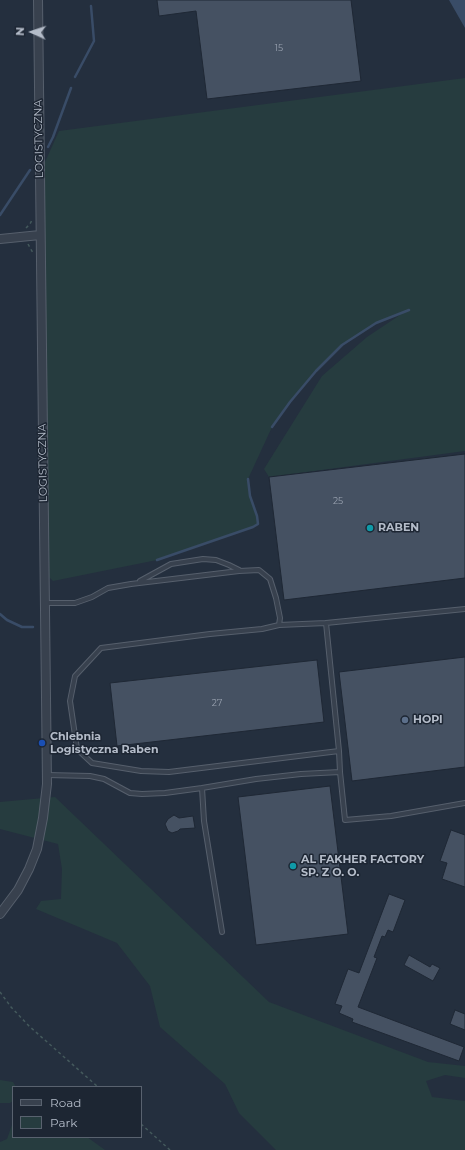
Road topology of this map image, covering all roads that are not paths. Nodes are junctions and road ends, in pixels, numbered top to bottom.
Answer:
1 (38, 0) edge
2 (40, 234) junction
3 (0, 239) edge
4 (239, 571) junction
5 (130, 584) junction
6 (44, 603) junction
7 (465, 609) edge
8 (326, 623) junction
9 (279, 624) junction
10 (339, 750) junction
11 (340, 772) junction
12 (46, 775) junction
13 (202, 788) junction
14 (465, 803) edge
15 (0, 914) edge
16 (222, 932) dead end

1 - 2 street, LOGISTYCZNA
2 - 3 street
2 - 6 street, LOGISTYCZNA
4 - 5 lane
4 - 5 lane
4 - 9 lane
5 - 6 lane
6 - 12 street, LOGISTYCZNA
7 - 8 lane
8 - 9 lane
8 - 10 lane
9 - 10 lane
10 - 11 lane
11 - 13 lane
11 - 14 lane
12 - 13 lane
12 - 15 street, LOGISTYCZNA
13 - 16 lane

